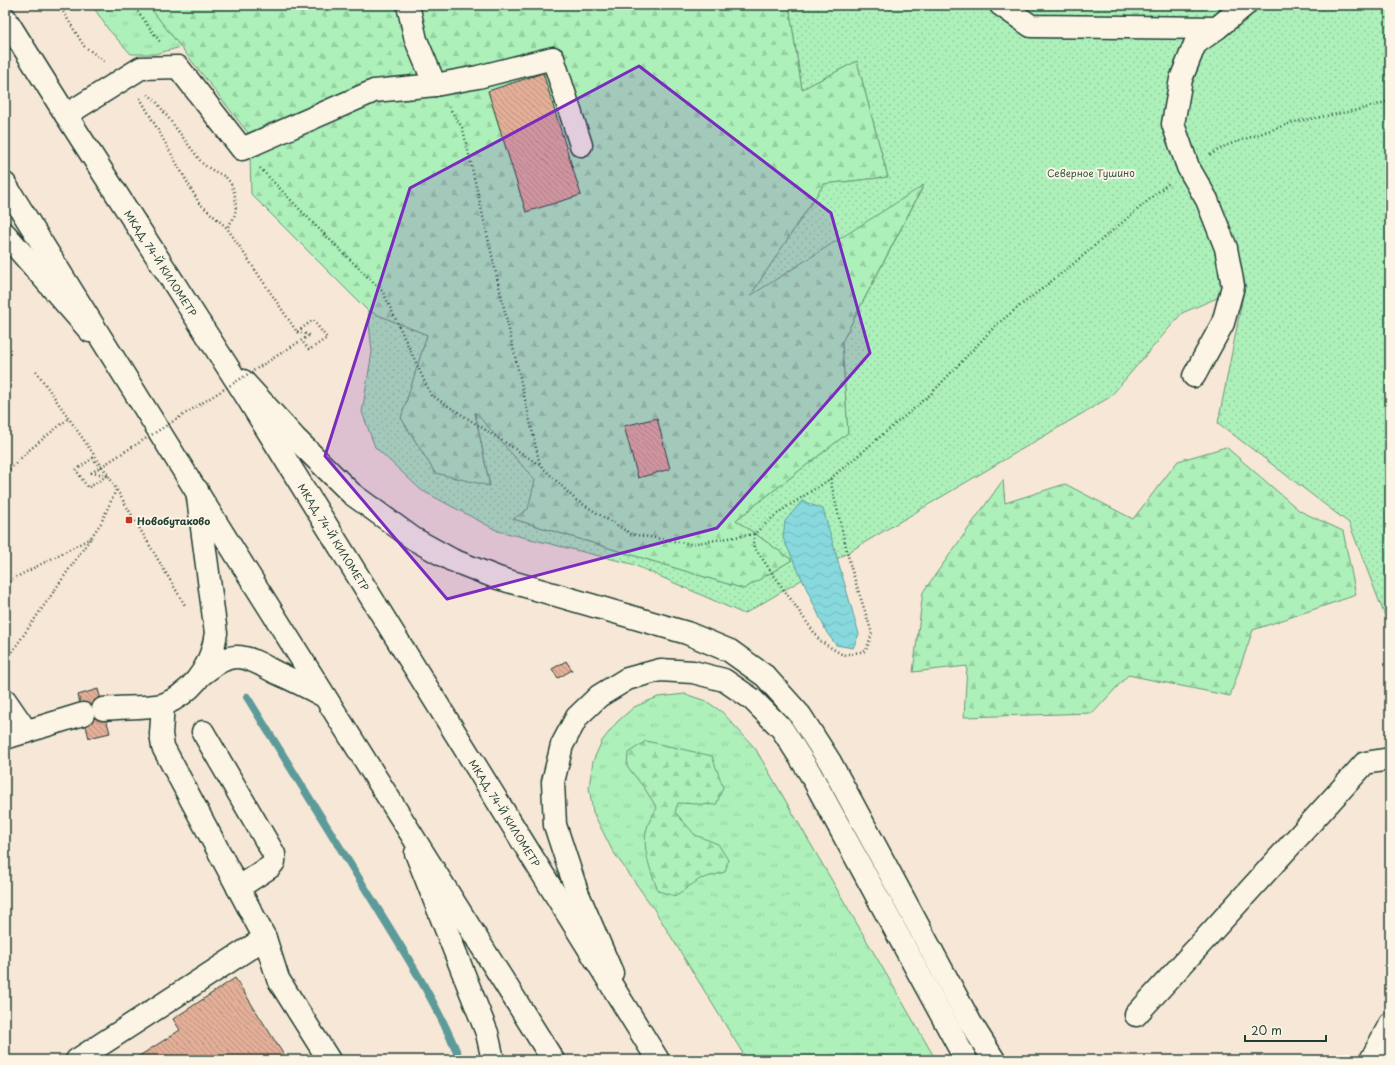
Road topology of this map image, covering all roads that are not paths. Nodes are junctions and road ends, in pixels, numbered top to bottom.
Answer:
1 (408, 5) edge
2 (1001, 5) edge
3 (1244, 5) edge
4 (5, 18) edge
5 (1217, 28) junction
6 (435, 85) junction
7 (66, 115) junction
8 (581, 145) dead end
9 (5, 184) edge
10 (5, 234) edge
11 (225, 361) junction
12 (116, 362) junction
13 (1194, 376) dead end
14 (197, 490) junction
15 (200, 675) junction
16 (324, 696) junction
17 (5, 700) edge
18 (163, 705) junction
19 (104, 709) dead end
20 (83, 714) dead end
21 (27, 732) junction
22 (203, 732) dead end
23 (5, 738) edge
24 (1390, 759) edge
25 (404, 825) junction
26 (238, 888) junction
27 (265, 938) junction
28 (1136, 1015) dead end
29 (631, 1017) junction
30 (1390, 1024) edge
31 (1371, 1059) edge
32 (77, 1060) edge
33 (329, 1060) edge
34 (493, 1060) edge
35 (553, 1060) edge
36 (658, 1060) edge
37 (966, 1060) edge
38 (994, 1060) edge

1 - 6 main road
2 - 5 main road
3 - 5 main road
4 - 7 main road, МКАД, 74-Й КИЛОМЕТР
5 - 13 main road
6 - 7 main road
6 - 8 main road
7 - 11 main road, МКАД, 74-Й КИЛОМЕТР
9 - 12 main road
10 - 12 main road
11 - 29 main road, МКАД, 74-Й КИЛОМЕТР
11 - 38 main road
12 - 14 main road
14 - 15 main road
14 - 16 main road
15 - 16 main road
15 - 18 main road
16 - 25 main road
17 - 21 main road
18 - 19 main road
18 - 26 main road
20 - 21 main road
21 - 23 main road
22 - 26 main road
24 - 28 main road
25 - 34 main road
25 - 35 main road
26 - 27 main road
27 - 32 main road
27 - 33 main road
29 - 36 main road, МКАД, 74-Й КИЛОМЕТР
29 - 37 main road
30 - 31 main road

